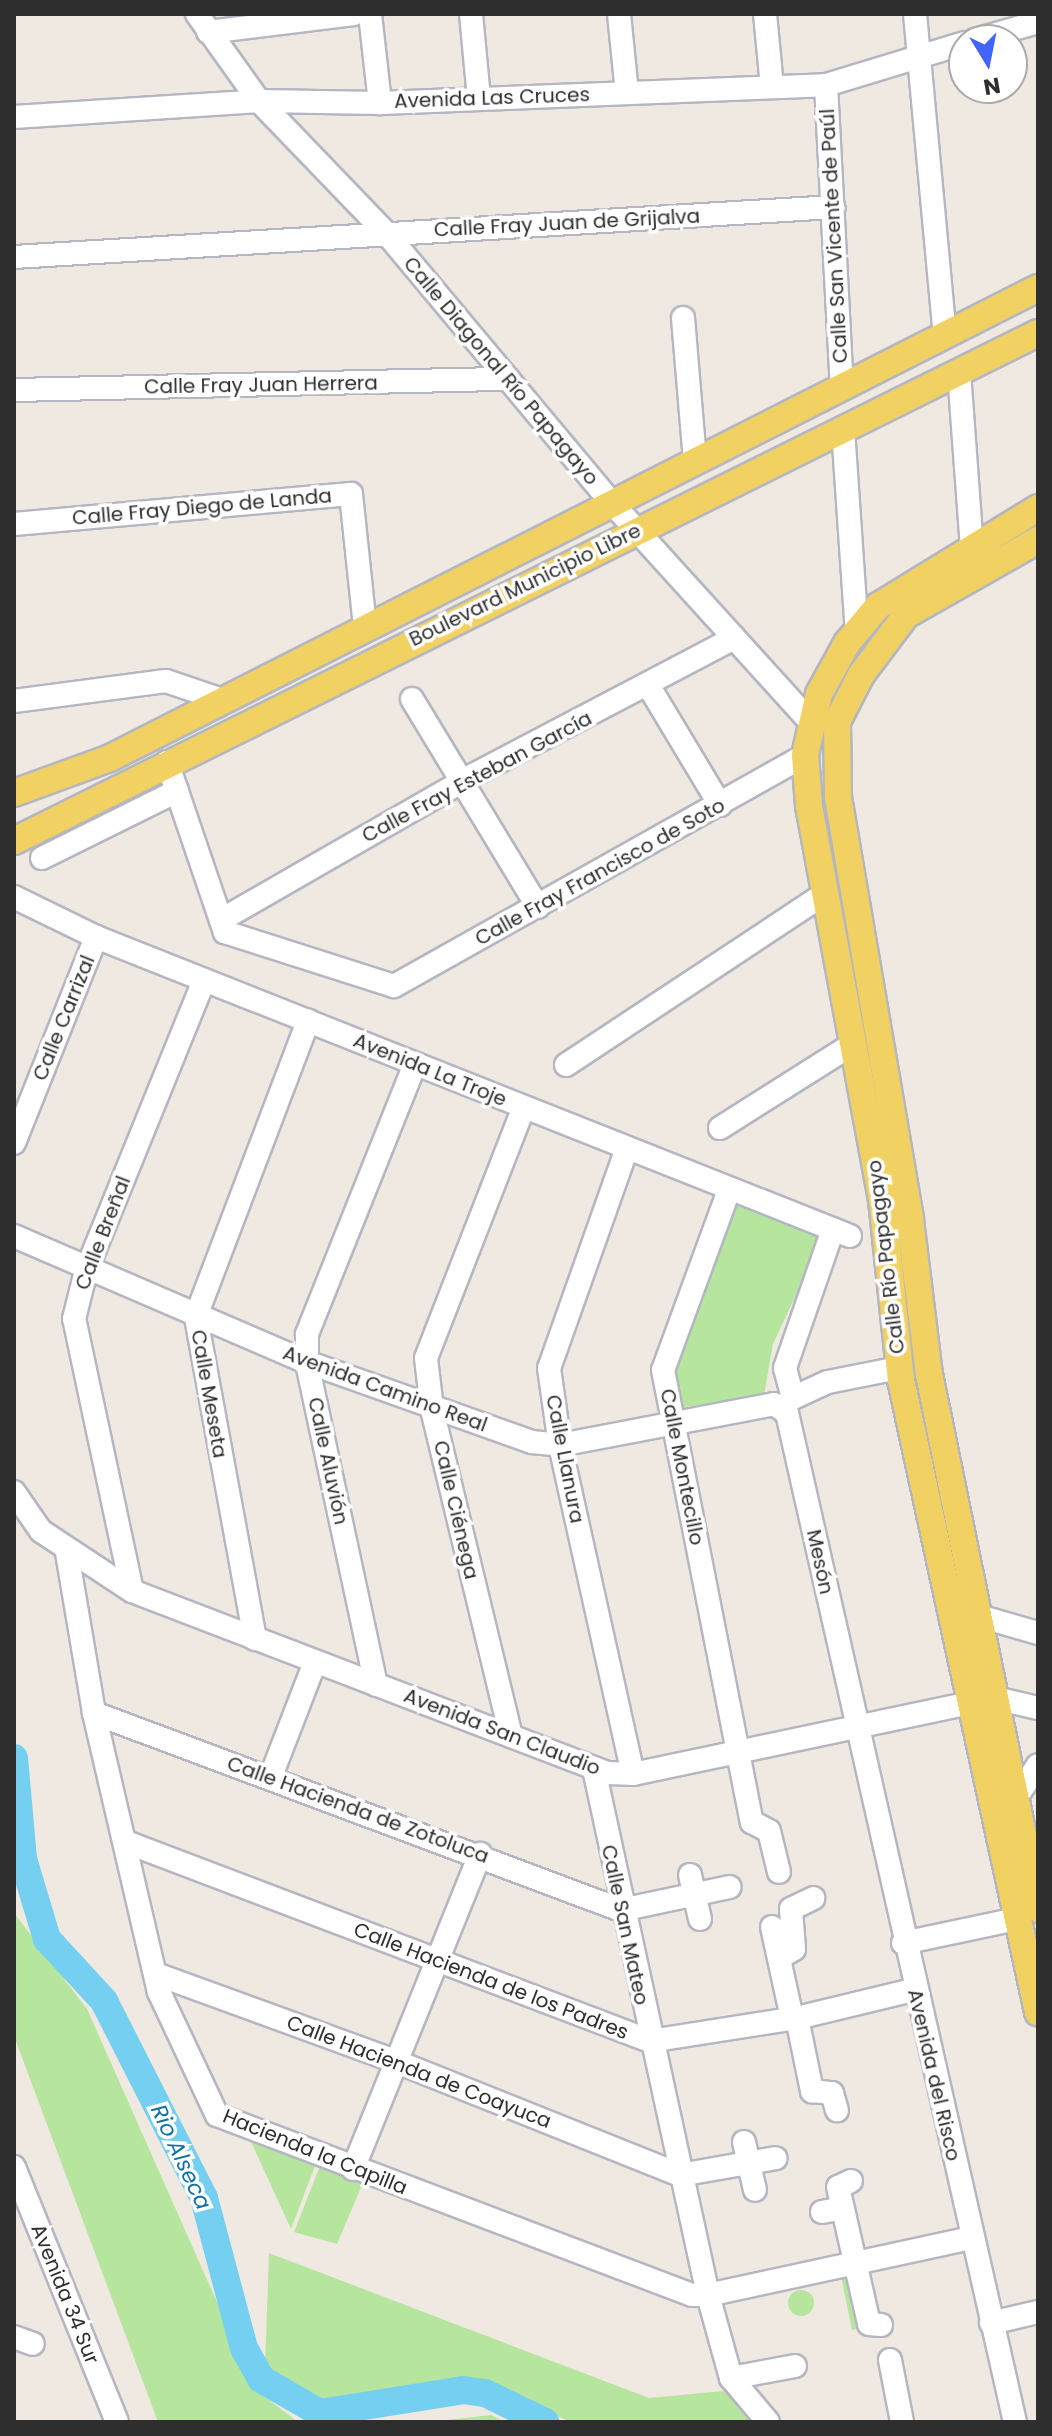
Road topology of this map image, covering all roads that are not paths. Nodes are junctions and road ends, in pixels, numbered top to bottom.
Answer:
1 (354, 14) edge
2 (370, 14) edge
3 (471, 14) edge
4 (619, 14) edge
5 (765, 14) edge
6 (915, 14) edge
7 (202, 23) edge
8 (948, 48) edge
9 (919, 56) junction
10 (826, 85) junction
11 (772, 87) junction
12 (627, 93) junction
13 (479, 99) junction
14 (259, 101) junction
15 (380, 103) junction
16 (14, 117) edge
17 (833, 207) junction
18 (386, 233) junction
19 (14, 257) edge
20 (1038, 288) edge
21 (683, 318) dead end
22 (1038, 333) edge
23 (945, 336) junction
24 (959, 372) junction
25 (508, 379) junction
26 (842, 387) junction
27 (14, 390) edge
28 (843, 429) junction
29 (695, 460) junction
30 (611, 502) junction
31 (1038, 508) edge
32 (14, 524) edge
33 (637, 530) junction
34 (1038, 540) edge
35 (972, 548) junction
36 (365, 628) junction
37 (857, 632) junction
38 (734, 638) junction
39 (648, 685) junction
40 (412, 699) dead end
41 (222, 700) junction
42 (14, 701) edge
43 (812, 724) junction
44 (805, 755) junction
45 (167, 762) junction
46 (464, 780) junction
47 (177, 791) junction
48 (14, 793) edge
49 (720, 805) junction
50 (14, 841) edge
51 (42, 858) dead end
52 (826, 893) junction
53 (14, 897) edge
54 (538, 907) junction
55 (221, 920) junction
56 (96, 937) junction
57 (204, 980) junction
58 (308, 1021) junction
59 (853, 1044) junction
60 (415, 1064) junction
61 (566, 1065) dead end
62 (524, 1107) junction
63 (720, 1128) dead end
64 (14, 1143) edge
65 (626, 1151) junction
66 (729, 1190) junction
67 (841, 1232) joint
68 (14, 1236) edge
69 (86, 1271) junction
70 (196, 1316) junction
71 (307, 1362) junction
72 (900, 1374) junction
73 (784, 1401) junction
74 (432, 1409) junction
75 (672, 1424) junction
76 (560, 1445) junction
77 (14, 1492) edge
78 (67, 1553) junction
79 (132, 1591) junction
80 (979, 1616) junction
81 (1038, 1633) edge
82 (255, 1639) junction
83 (315, 1662) junction
84 (376, 1685) junction
85 (983, 1700) junction
86 (1038, 1708) edge
87 (94, 1713) junction
88 (856, 1727) junction
89 (511, 1736) junction
90 (740, 1752) junction
91 (1038, 1765) edge
92 (594, 1769) junction
93 (633, 1774) junction
94 (271, 1776) junction
95 (1014, 1801) junction
96 (126, 1842) junction
97 (480, 1854) junction
98 (779, 1872) dead end
99 (692, 1884) junction
100 (730, 1887) dead end
101 (814, 1898) dead end
102 (621, 1910) junction
103 (1027, 1914) edge
104 (700, 1919) dead end
105 (772, 1927) dead end
106 (903, 1943) junction
107 (779, 1958) junction
108 (435, 1960) junction
109 (156, 1974) junction
110 (913, 1990) junction
111 (1038, 2012) edge
112 (795, 2018) junction
113 (650, 2041) junction
114 (395, 2061) junction
115 (837, 2110) dead end
116 (747, 2153) junction
117 (776, 2158) dead end
118 (14, 2167) edge
119 (353, 2169) junction
120 (680, 2175) junction
121 (851, 2181) dead end
122 (755, 2190) dead end
123 (972, 2238) junction
124 (855, 2262) junction
125 (708, 2295) junction
126 (1038, 2312) edge
127 (991, 2323) junction
128 (876, 2325) dead end
129 (890, 2360) dead end
130 (795, 2366) dead end
131 (731, 2378) junction
132 (117, 2422) edge
133 (768, 2422) edge
134 (902, 2422) edge
135 (1015, 2422) edge

1 - 7 street
2 - 15 street
3 - 13 street
4 - 12 street
5 - 11 street
6 - 9 street
7 - 14 street, Calle Diagonal Río Papagayo
8 - 9 street, Avenida Las Cruces
9 - 10 street, Avenida Las Cruces
9 - 23 street
10 - 11 street, Avenida Las Cruces
10 - 17 street, Calle San Vicente de Paúl
11 - 12 street, Avenida Las Cruces
12 - 13 street, Avenida Las Cruces
13 - 15 street, Avenida Las Cruces
14 - 15 street, Avenida Las Cruces
14 - 16 street, Avenida Las Cruces
14 - 18 street, Calle Diagonal Río Papagayo
17 - 18 street, Calle Fray Juan de Grijalva
17 - 26 street, Calle San Vicente de Paúl
18 - 19 street, Calle Fray Juan de Grijalva
18 - 25 street, Calle Diagonal Río Papagayo
20 - 23 main road, Boulevard Municipio Libre
21 - 29 street
22 - 24 main road, Boulevard Municipio Libre
23 - 26 main road, Boulevard Municipio Libre
24 - 28 main road, Boulevard Municipio Libre
24 - 35 street
25 - 27 street, Calle Fray Juan Herrera
25 - 30 street, Calle Diagonal Río Papagayo
26 - 29 main road, Boulevard Municipio Libre
28 - 33 main road, Boulevard Municipio Libre
28 - 37 street
29 - 30 main road, Boulevard Municipio Libre
30 - 33 street, Calle Diagonal Río Papagayo
30 - 36 main road, Boulevard Municipio Libre
31 - 35 main road, Calle Río Papagayo
32 - 36 street, Calle Fray Diego de Landa
33 - 38 street, Calle Diagonal Río Papagayo
33 - 45 main road, Boulevard Municipio Libre
34 - 80 main road, Calle Río Papagayo
35 - 37 main road, Calle Río Papagayo
36 - 41 main road, Boulevard Municipio Libre
37 - 43 main road, Calle Río Papagayo
38 - 39 street, Calle Fray Esteban García
38 - 43 street, Calle Diagonal Río Papagayo
39 - 46 street, Calle Fray Esteban García
39 - 49 street
40 - 46 street
41 - 42 street
41 - 48 main road, Boulevard Municipio Libre
43 - 44 main road, Calle Río Papagayo
44 - 49 street, Calle Fray Francisco de Soto
44 - 52 main road, Calle Río Papagayo
45 - 47 street
45 - 50 main road, Boulevard Municipio Libre
46 - 54 street
46 - 55 street, Calle Fray Esteban García
47 - 51 street
47 - 55 street
49 - 54 street, Calle Fray Francisco de Soto
52 - 59 main road, Calle Río Papagayo
52 - 61 street
53 - 56 street, Avenida La Troje
54 - 55 street, Calle Fray Francisco de Soto
56 - 57 street, Avenida La Troje
56 - 64 street, Calle Carrizal
57 - 58 street, Avenida La Troje
57 - 69 street, Calle Breñal
58 - 60 street, Avenida La Troje
58 - 70 street, Calle Meseta
59 - 63 street
59 - 72 main road, Calle Río Papagayo
60 - 62 street, Avenida La Troje
60 - 71 street, Calle Aluvión
62 - 65 street, Avenida La Troje
62 - 74 street, Calle Ciénega
65 - 66 street, Avenida La Troje
65 - 76 street, Calle Llanura
66 - 67 street, Avenida La Troje
66 - 75 street, Calle Montecillo
67 - 73 street, Mesón
68 - 69 street, Avenida Camino Real
69 - 70 street, Avenida Camino Real
69 - 79 street, Calle Breñal
70 - 71 street, Avenida Camino Real
70 - 82 street, Calle Meseta
71 - 74 street, Avenida Camino Real
71 - 84 street, Calle Aluvión
72 - 73 street, Avenida Camino Real
72 - 85 main road, Calle Río Papagayo
73 - 75 street, Avenida Camino Real
73 - 88 street, Mesón
74 - 76 street, Avenida Camino Real
74 - 89 street, Calle Ciénega
75 - 76 street, Avenida Camino Real
75 - 90 street, Calle Montecillo
76 - 93 street, Calle Llanura
77 - 78 street, Avenida San Claudio
78 - 79 street, Avenida San Claudio
78 - 87 street, Hacienda la Capilla
79 - 82 street, Avenida San Claudio
80 - 81 street
80 - 85 main road, Calle Río Papagayo
82 - 83 street, Avenida San Claudio
83 - 84 street, Avenida San Claudio
83 - 94 street
84 - 89 street, Avenida San Claudio
85 - 86 street, Avenida San Claudio
85 - 88 street, Avenida San Claudio
85 - 95 main road, Calle Río Papagayo
85 - 103 main road, Calle Río Papagayo
87 - 94 street, Calle Hacienda de Zotoluca
87 - 96 street, Hacienda la Capilla
88 - 90 street, Avenida San Claudio
88 - 106 street, Avenida del Risco
89 - 92 street, Avenida San Claudio
90 - 93 street, Avenida San Claudio
90 - 98 street, Calle Montecillo
91 - 95 street
92 - 93 street, Avenida San Claudio
92 - 102 street, Calle San Mateo
94 - 97 street, Calle Hacienda de Zotoluca
95 - 103 main road, Calle Río Papagayo
96 - 108 street, Calle Hacienda de los Padres
96 - 109 street, Hacienda la Capilla
97 - 102 street, Calle Hacienda de Zotoluca
97 - 108 street
99 - 100 street
99 - 102 street
99 - 104 street
101 - 107 street
102 - 113 street, Calle San Mateo
103 - 106 street
103 - 111 main road, Calle Río Papagayo
105 - 107 street
106 - 110 street, Avenida del Risco
107 - 112 street
108 - 113 street, Calle Hacienda de los Padres
108 - 114 street
109 - 114 street, Calle Hacienda de Coayuca
109 - 119 street, Hacienda la Capilla
110 - 112 street, Calle Hacienda de los Padres
110 - 123 street, Avenida del Risco
112 - 113 street, Calle Hacienda de los Padres
112 - 115 street
113 - 120 street, Calle San Mateo
114 - 119 street
114 - 120 street, Calle Hacienda de Coayuca
116 - 117 street
116 - 120 street
116 - 122 street
118 - 132 street, Avenida 34 Sur
119 - 125 street, Hacienda la Capilla
120 - 125 street, Calle San Mateo
121 - 124 street
123 - 124 street, Hacienda la Capilla
123 - 127 street, Avenida del Risco
124 - 125 street, Hacienda la Capilla
124 - 128 street
125 - 131 street, Calle San Mateo
126 - 127 street
127 - 135 street, Avenida del Risco
129 - 134 street
130 - 131 street
131 - 133 street

